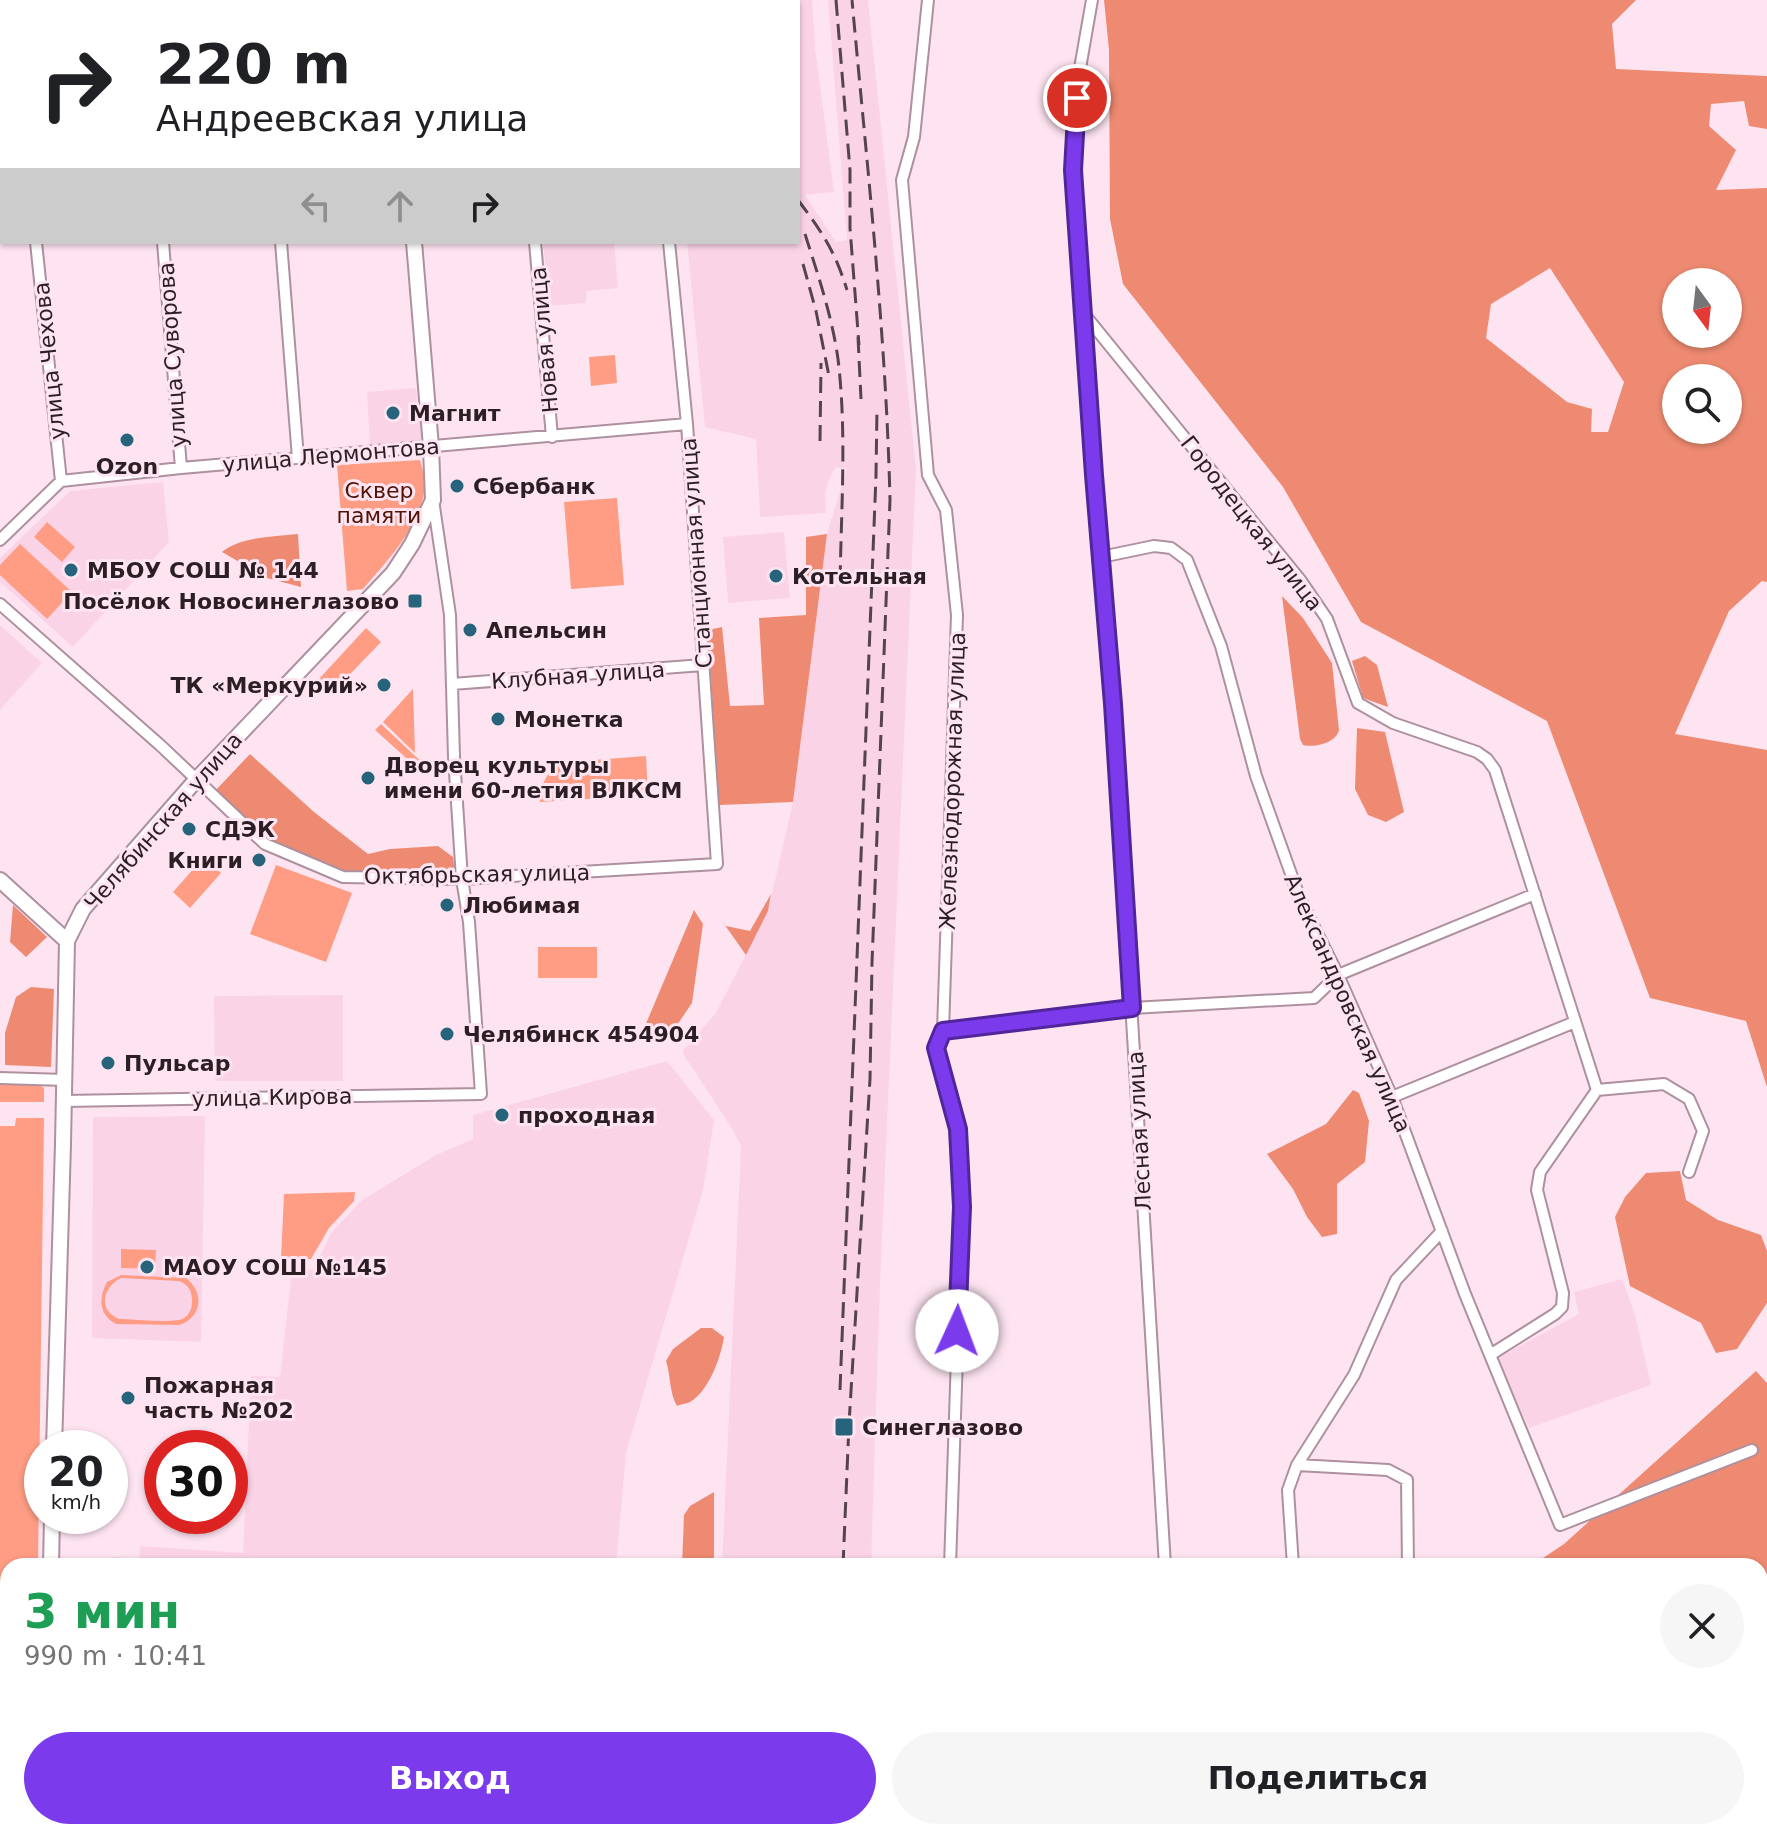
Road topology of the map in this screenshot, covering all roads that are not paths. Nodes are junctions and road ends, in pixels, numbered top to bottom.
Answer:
1 (928, 0) edge
2 (1092, 0) edge
3 (36, 244) edge
4 (163, 244) edge
5 (281, 244) edge
6 (414, 244) edge
7 (535, 244) edge
8 (669, 244) edge
9 (1083, 313) junction
10 (687, 424) junction
11 (552, 437) junction
12 (431, 447) junction
13 (298, 458) junction
14 (181, 468) junction
15 (61, 481) junction
16 (433, 500) junction
17 (0, 540) edge
18 (1101, 557) junction
19 (0, 604) edge
20 (703, 665) junction
21 (452, 684) junction
22 (196, 780) junction
23 (717, 864) joint
24 (462, 879) junction
25 (0, 880) edge
26 (1535, 894) junction
27 (67, 941) junction
28 (1338, 975) junction
29 (1132, 1008) junction
30 (1575, 1022) junction
31 (943, 1031) junction
32 (0, 1078) edge
33 (65, 1080) junction
34 (1597, 1090) junction
35 (1392, 1097) junction
36 (64, 1101) junction
37 (1689, 1172) dead end
38 (1442, 1231) junction
39 (1490, 1355) junction
40 (55, 1430) edge
41 (1752, 1450) dead end
42 (1297, 1465) junction
43 (52, 1534) edge
44 (51, 1558) edge
45 (950, 1558) edge
46 (1165, 1558) edge
47 (1292, 1558) edge
48 (1408, 1558) edge

1 - 31 street, Железнодорожная улица
2 - 9 street, Лесная улица
3 - 15 street, улица Чехова
4 - 14 street, улица Суворова
5 - 13 street
6 - 12 street
7 - 11 street, Новая улица
8 - 10 street, Станционная улица
9 - 18 street, Лесная улица
9 - 26 street, Городецкая улица
10 - 11 street, улица Лермонтова
10 - 20 street, Станционная улица
11 - 12 street, улица Лермонтова
12 - 13 street, улица Лермонтова
12 - 16 street
13 - 14 street, улица Лермонтова
14 - 15 street, улица Лермонтова
15 - 17 street
16 - 21 street
16 - 22 street, Челябинская улица
18 - 28 street, Александровская улица
18 - 29 street, Лесная улица
19 - 22 street, Октябрьская улица
20 - 21 street, Клубная улица
20 - 23 street, Станционная улица
21 - 24 street
22 - 24 street, Октябрьская улица
22 - 27 street, Челябинская улица
23 - 24 street, Октябрьская улица
24 - 36 street, улица Кирова
25 - 27 street
26 - 28 street
26 - 30 street, Городецкая улица
27 - 33 street, Челябинская улица
28 - 29 street
28 - 35 street, Александровская улица
29 - 31 street
29 - 46 street, Лесная улица
30 - 34 street, Городецкая улица
30 - 35 street
31 - 45 street, Железнодорожная улица
32 - 33 street
33 - 36 street, Челябинская улица
34 - 37 street
34 - 39 street
35 - 38 street, Александровская улица
36 - 40 street, Челябинская улица
38 - 39 street, Александровская улица
38 - 42 street
39 - 41 street, Александровская улица
42 - 47 street
42 - 48 street
43 - 44 street

